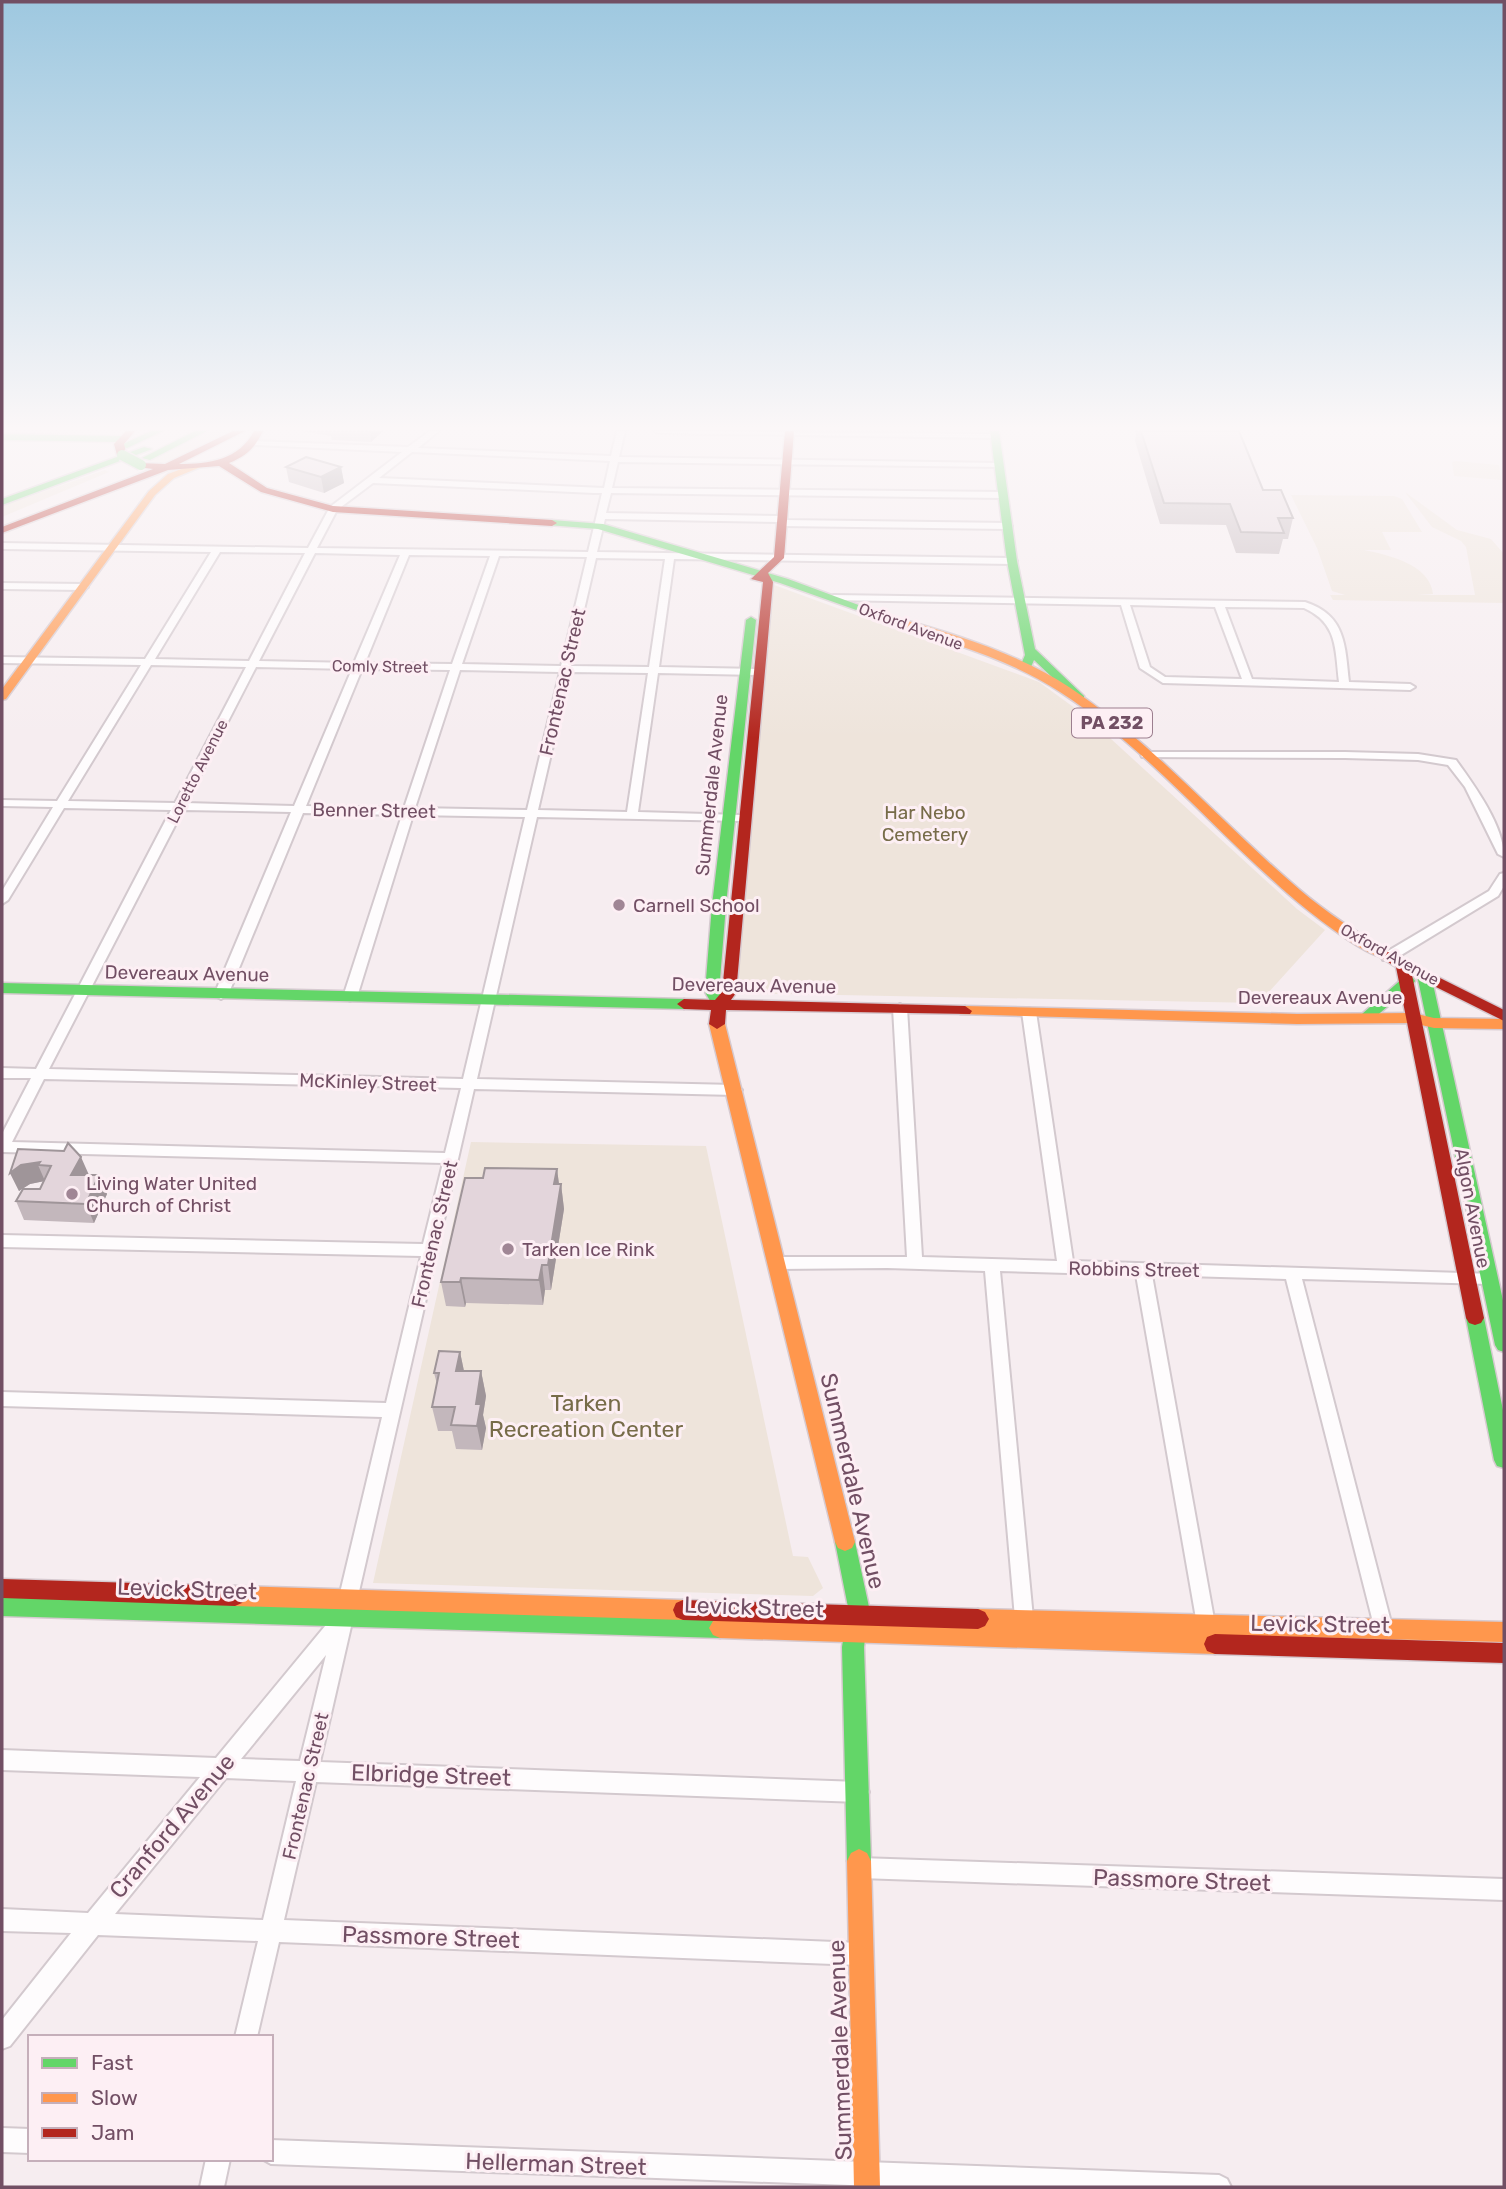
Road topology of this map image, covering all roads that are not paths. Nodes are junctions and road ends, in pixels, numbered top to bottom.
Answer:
1 (124, 533) edge
2 (319, 533) edge
3 (597, 533) edge
4 (635, 533) edge
5 (781, 533) edge
6 (1009, 533) edge
7 (2, 546) edge
8 (114, 547) junction
9 (218, 548) junction
10 (309, 551) junction
11 (406, 551) junction
12 (496, 552) junction
13 (591, 554) junction
14 (670, 555) junction
15 (702, 556) junction
16 (779, 558) junction
17 (1012, 561) junction
18 (764, 575) junction
19 (2, 586) edge
20 (83, 587) junction
21 (834, 598) junction
22 (1020, 599) junction
23 (1124, 601) junction
24 (1218, 603) junction
25 (1030, 650) junction
26 (2, 660) edge
27 (29, 660) junction
28 (148, 662) junction
29 (253, 663) junction
30 (358, 666) junction
31 (458, 667) junction
32 (1027, 667) junction
33 (565, 669) junction
34 (653, 671) junction
35 (752, 671) junction
36 (1248, 682) junction
37 (1344, 683) junction
38 (1410, 687) dead end
39 (2, 697) edge
40 (1080, 698) junction
41 (1146, 755) junction
42 (2, 803) edge
43 (60, 804) junction
44 (179, 806) junction
45 (299, 808) junction
46 (409, 811) junction
47 (531, 814) junction
48 (632, 816) junction
49 (737, 818) junction
50 (1504, 854) edge
51 (1504, 877) edge
52 (2, 900) edge
53 (1396, 961) junction
54 (1424, 975) junction
55 (1408, 981) junction
56 (2, 988) edge
57 (84, 992) junction
58 (221, 995) junction
59 (350, 997) junction
60 (486, 1002) junction
61 (719, 1005) junction
62 (900, 1008) junction
63 (1029, 1012) junction
64 (1504, 1016) edge
65 (1367, 1017) junction
66 (1413, 1018) junction
67 (1434, 1023) junction
68 (1504, 1024) edge
69 (2, 1073) edge
70 (39, 1074) junction
71 (468, 1085) junction
72 (735, 1090) junction
73 (2, 1147) edge
74 (451, 1158) junction
75 (2, 1241) edge
76 (430, 1251) junction
77 (778, 1263) junction
78 (915, 1263) junction
79 (992, 1266) junction
80 (1066, 1268) junction
81 (1143, 1269) junction
82 (1292, 1272) junction
83 (1465, 1276) junction
84 (1489, 1278) junction
85 (1504, 1345) edge
86 (2, 1399) edge
87 (393, 1410) junction
88 (1504, 1460) edge
89 (2, 1588) edge
90 (61, 1590) junction
91 (2, 1606) edge
92 (53, 1608) junction
93 (346, 1609) junction
94 (858, 1616) junction
95 (1024, 1618) junction
96 (1206, 1626) junction
97 (1384, 1630) junction
98 (1504, 1632) edge
99 (858, 1633) junction
100 (1209, 1644) junction
101 (1504, 1653) edge
102 (2, 1760) edge
103 (221, 1767) junction
104 (309, 1771) junction
105 (859, 1792) junction
106 (860, 1868) junction
107 (1504, 1890) edge
108 (2, 1920) edge
109 (92, 1923) junction
110 (271, 1930) junction
111 (859, 1954) junction
112 (246, 2035) edge
113 (2, 2038) edge
114 (2, 2140) edge
115 (28, 2141) edge
116 (273, 2152) edge
117 (218, 2161) edge
118 (867, 2182) edge
119 (212, 2187) edge
120 (1219, 2187) edge

1 - 8 main road
2 - 10 street, Loretto Avenue
3 - 13 street, Frontenac Street
4 - 15 main road, Oxford Avenue / PA 232
5 - 16 main road
6 - 17 main road
7 - 8 street
8 - 9 street
8 - 20 main road
9 - 10 street
9 - 28 street
10 - 11 street
10 - 29 street, Loretto Avenue
11 - 12 street
11 - 30 street
12 - 13 street
12 - 31 street
13 - 14 street
13 - 33 street, Frontenac Street
14 - 15 street
14 - 34 street
15 - 16 street
15 - 18 main road, Oxford Avenue / PA 232
16 - 17 street
16 - 18 main road, Summerdale Avenue
17 - 22 main road
18 - 21 main road, Oxford Avenue / PA 232
18 - 35 main road, Summerdale Avenue
19 - 20 street
20 - 27 main road
21 - 22 street
21 - 32 main road, Oxford Avenue / PA 232
22 - 23 street
22 - 25 main road
23 - 24 street
23 - 36 street
24 - 36 street
24 - 37 street
25 - 32 main road
25 - 40 main road
26 - 27 street, Comly Street
27 - 28 street, Comly Street
27 - 39 main road
28 - 29 street, Comly Street
28 - 43 street
29 - 30 street, Comly Street
29 - 44 street, Loretto Avenue
30 - 31 street, Comly Street
30 - 45 street
31 - 33 street, Comly Street
31 - 46 street
32 - 40 main road, Oxford Avenue / PA 232
33 - 34 street, Comly Street
33 - 47 street, Frontenac Street
34 - 35 street, Comly Street
34 - 48 street
35 - 49 main road, Summerdale Avenue
36 - 37 street
37 - 38 street
40 - 41 main road, Oxford Avenue / PA 232
41 - 50 street
41 - 53 main road, Oxford Avenue / PA 232
42 - 43 street, Benner Street
43 - 44 street, Benner Street
43 - 52 street
44 - 45 street, Benner Street
44 - 57 street, Loretto Avenue
45 - 46 street, Benner Street
45 - 58 street
46 - 47 street, Benner Street
46 - 59 street
47 - 48 street, Benner Street
47 - 60 street, Frontenac Street
48 - 49 street, Benner Street
49 - 61 main road, Summerdale Avenue
51 - 53 street
53 - 54 main road, Oxford Avenue / PA 232
53 - 55 main road, Algon Avenue
54 - 64 main road, Oxford Avenue / PA 232
54 - 67 main road, Algon Avenue
55 - 65 main road
55 - 66 main road, Algon Avenue
56 - 57 main road, Devereaux Avenue
57 - 58 main road, Devereaux Avenue
57 - 70 street, Loretto Avenue
58 - 59 main road, Devereaux Avenue
59 - 60 main road, Devereaux Avenue
60 - 61 main road, Devereaux Avenue
60 - 71 street, Frontenac Street
61 - 62 main road, Devereaux Avenue
61 - 72 main road, Summerdale Avenue
62 - 63 main road, Devereaux Avenue
62 - 78 street
63 - 65 main road, Devereaux Avenue
63 - 80 street
65 - 66 main road, Devereaux Avenue
66 - 67 main road, Devereaux Avenue
66 - 83 main road, Algon Avenue
67 - 68 main road, Devereaux Avenue
67 - 84 main road, Algon Avenue
69 - 70 street, McKinley Street
70 - 71 street, McKinley Street
70 - 73 street, Loretto Avenue
71 - 72 street, McKinley Street
71 - 74 street, Frontenac Street
72 - 77 main road, Summerdale Avenue
73 - 74 street
74 - 76 street, Frontenac Street
75 - 76 street
76 - 87 street, Frontenac Street
77 - 78 street, Robbins Street
77 - 94 main road, Summerdale Avenue
78 - 79 street, Robbins Street
79 - 80 street, Robbins Street
79 - 95 street
80 - 81 street, Robbins Street
81 - 82 street, Robbins Street
81 - 96 street
82 - 83 street, Robbins Street
82 - 97 street
83 - 84 street, Robbins Street
83 - 88 main road, Algon Avenue
84 - 85 main road, Algon Avenue
86 - 87 street
87 - 93 street, Frontenac Street
89 - 90 main road, Levick Street
90 - 92 main road
90 - 93 main road, Levick Street
91 - 92 main road, Levick Street
92 - 93 main road, Levick Street
93 - 94 main road, Levick Street
93 - 99 main road, Levick Street
93 - 103 street, Cranford Avenue
93 - 104 street, Frontenac Street
94 - 95 main road, Levick Street
94 - 99 main road, Summerdale Avenue
95 - 96 main road, Levick Street
96 - 97 main road, Levick Street
96 - 100 street
97 - 98 main road, Levick Street
99 - 100 main road, Levick Street
99 - 105 main road, Summerdale Avenue
100 - 101 main road, Levick Street
102 - 103 street, Elbridge Street
103 - 104 street, Elbridge Street
103 - 109 street, Cranford Avenue
104 - 105 street, Elbridge Street
104 - 110 street, Frontenac Street
105 - 106 main road, Summerdale Avenue
106 - 107 street, Passmore Street
106 - 111 main road, Summerdale Avenue
108 - 109 street, Passmore Street
109 - 110 street, Passmore Street
109 - 113 street, Cranford Avenue
110 - 111 street, Passmore Street
110 - 112 street, Frontenac Street
111 - 118 main road, Summerdale Avenue
114 - 115 street
116 - 118 street, Hellerman Street
117 - 119 street
118 - 120 street, Hellerman Street

